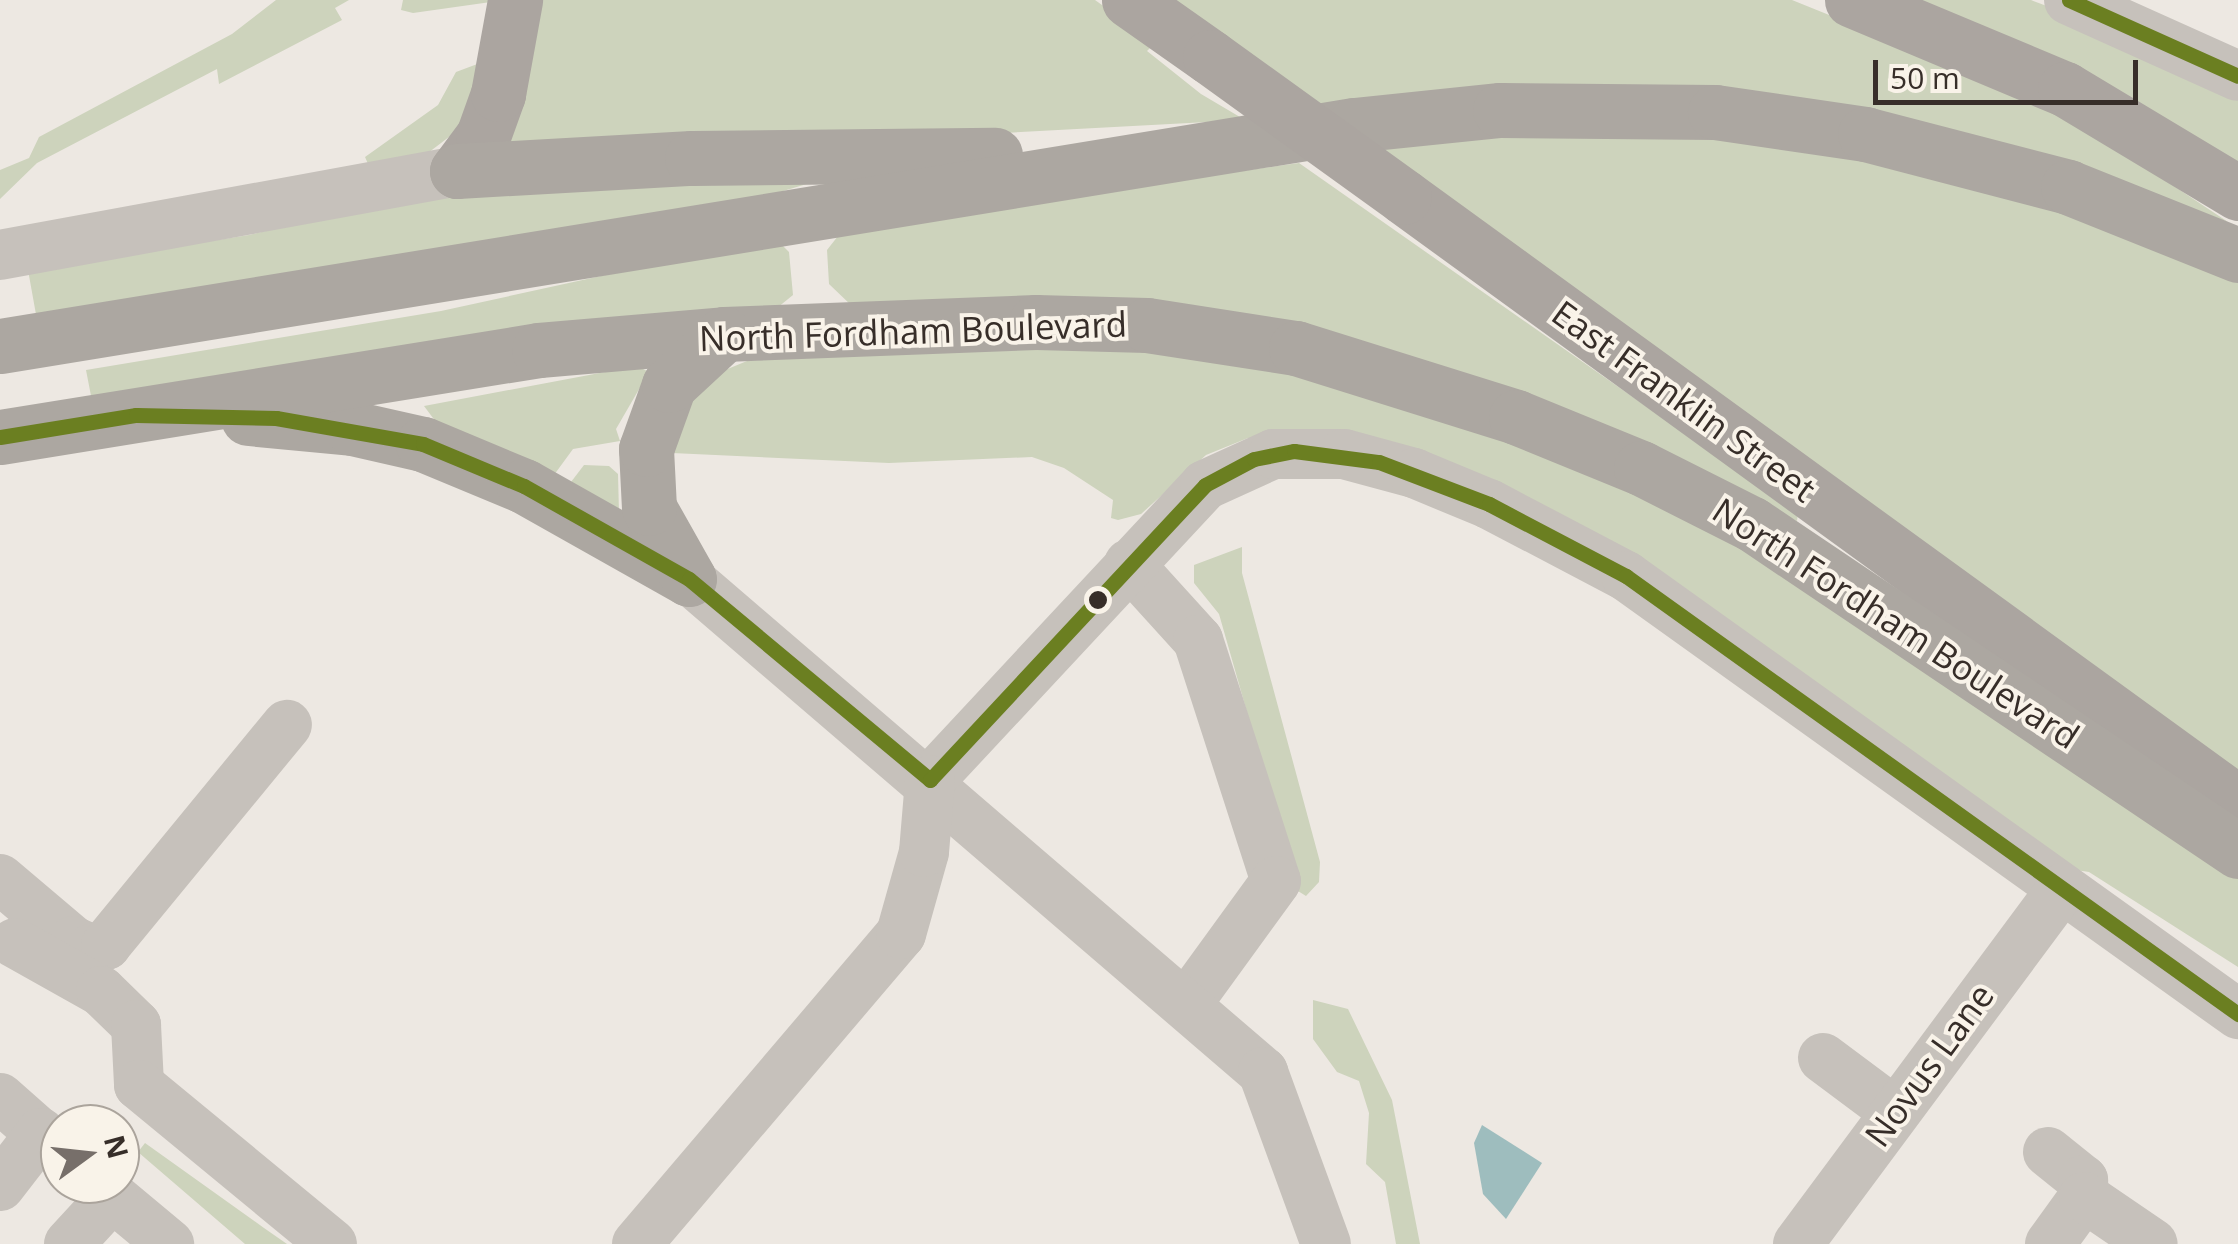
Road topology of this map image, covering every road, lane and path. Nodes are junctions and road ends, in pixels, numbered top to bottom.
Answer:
1 (515, 0) edge
2 (1129, 0) edge
3 (1852, 0) edge
4 (2069, 0) edge
5 (2238, 76) edge
6 (1163, 156) junction
7 (456, 171) junction
8 (2238, 193) edge
9 (0, 255) edge
10 (2238, 255) edge
11 (724, 334) junction
12 (0, 346) edge
13 (136, 416) junction
14 (0, 437) edge
15 (1129, 564) junction
16 (689, 580) junction
17 (287, 725) dead end
18 (930, 780) junction
19 (2238, 804) edge
20 (2238, 851) edge
21 (0, 878) edge
22 (2062, 888) junction
23 (15, 944) dead end
24 (1186, 1006) junction
25 (2238, 1014) edge
26 (1823, 1058) dead end
27 (0, 1098) edge
28 (1894, 1112) junction
29 (40, 1133) edge
30 (40, 1151) edge
31 (2048, 1152) dead end
32 (0, 1186) edge
33 (2084, 1197) junction
34 (95, 1204) edge
35 (121, 1204) edge
36 (68, 1244) edge
37 (169, 1244) edge
38 (332, 1244) edge
39 (638, 1244) edge
40 (1326, 1244) edge
41 (1798, 1244) edge
42 (2050, 1244) edge
43 (2154, 1244) edge

1 - 7 main road
2 - 19 main road, East Franklin Street, bridge
3 - 8 main road
4 - 5 street
6 - 7 highway
6 - 10 highway
6 - 12 highway
7 - 9 street
11 - 13 highway, North Fordham Boulevard
11 - 16 highway
11 - 20 highway, North Fordham Boulevard
13 - 14 highway, North Fordham Boulevard
13 - 16 highway
15 - 18 street
15 - 22 street
15 - 24 street
16 - 18 street
17 - 21 street
18 - 24 street
18 - 39 street
22 - 25 street
22 - 28 street, Novus Lane
23 - 38 street
24 - 40 street
26 - 28 street
27 - 29 street
28 - 41 street, Novus Lane
30 - 32 street
31 - 33 street
33 - 42 street
33 - 43 street
34 - 36 street
35 - 37 street

